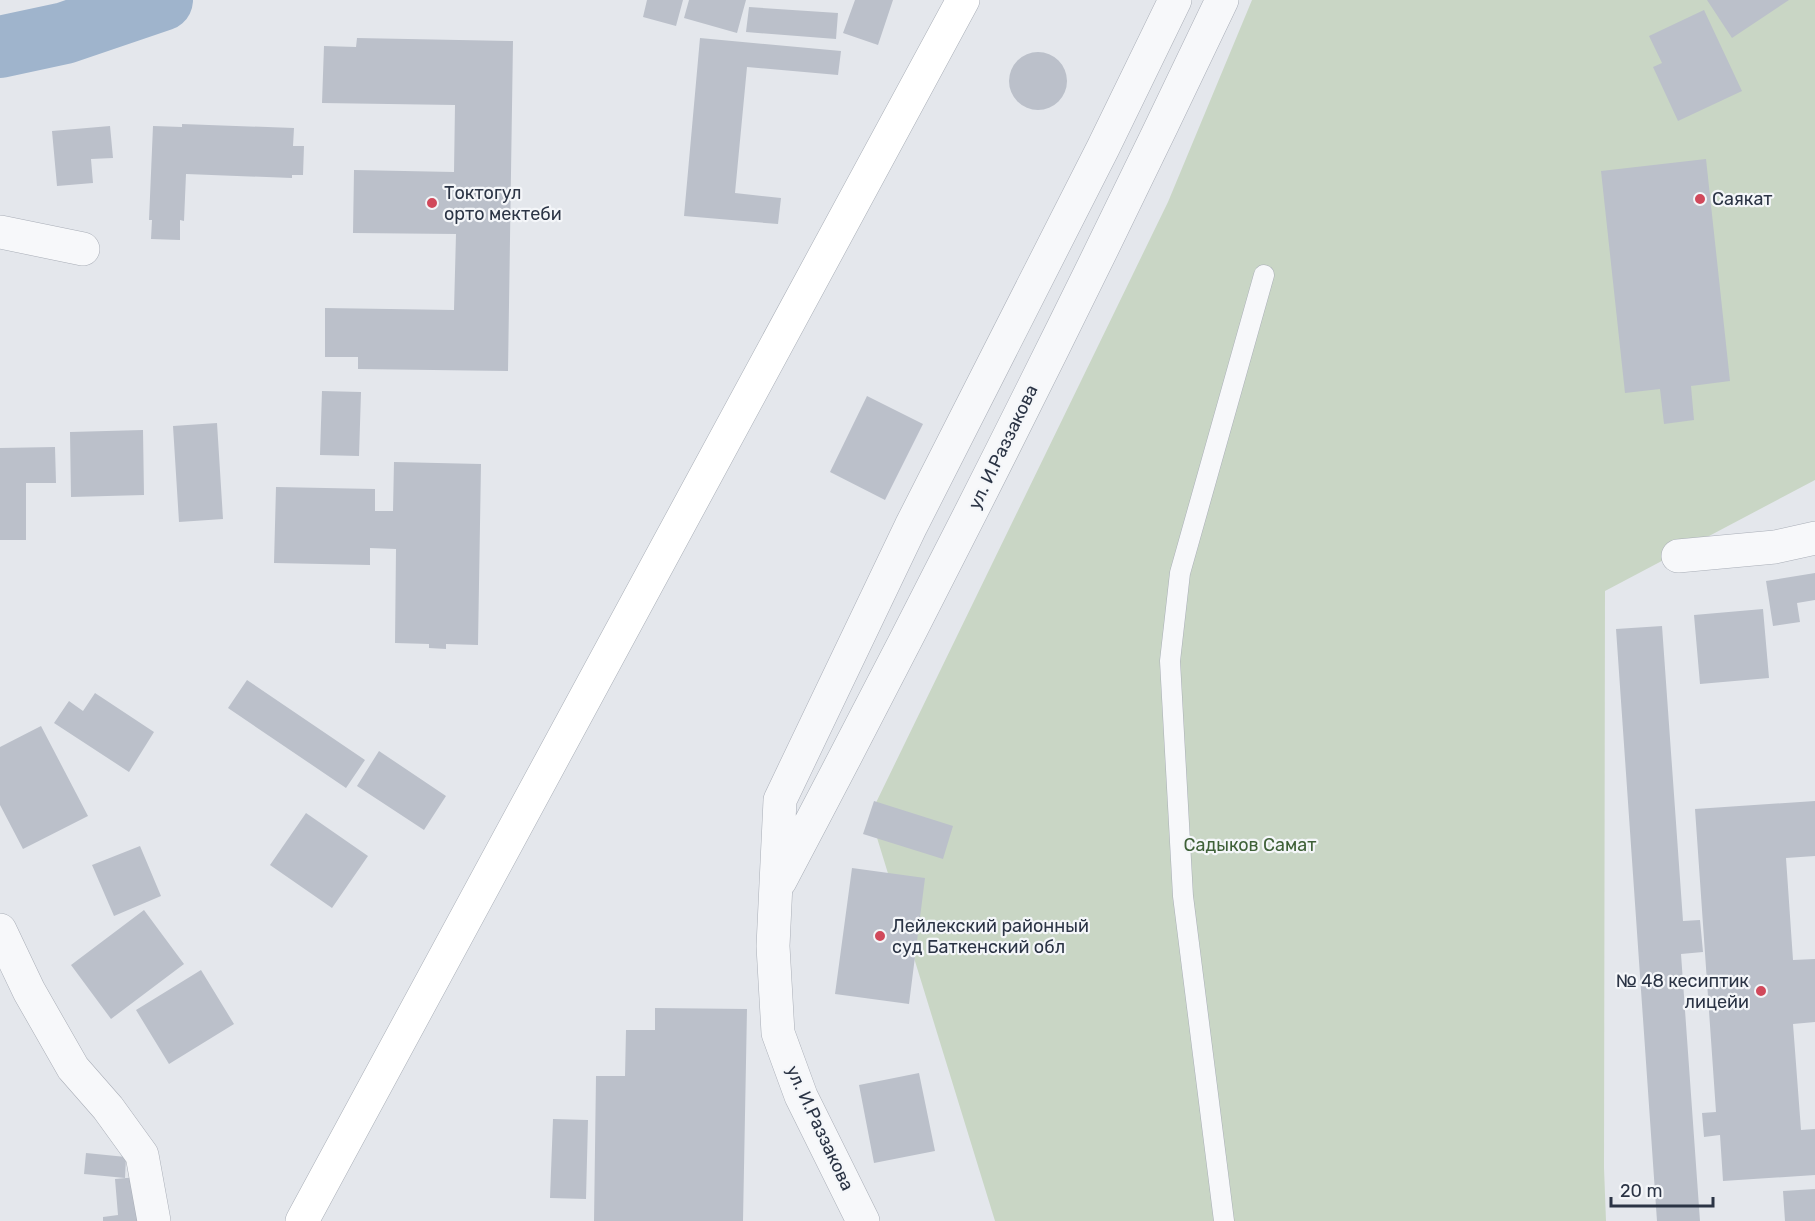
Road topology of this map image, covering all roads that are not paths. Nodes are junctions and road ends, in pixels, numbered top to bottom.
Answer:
1 (963, 0) edge
2 (1175, 0) edge
3 (1222, 0) edge
4 (0, 232) edge
5 (83, 249) dead end
6 (1264, 274) dead end
7 (1815, 538) edge
8 (1678, 556) dead end
9 (776, 891) junction
10 (0, 930) edge
11 (154, 1221) edge
12 (302, 1221) edge
13 (863, 1221) edge
14 (1224, 1221) edge

1 - 12 main road
2 - 9 street, ул. И.Раззакова
3 - 9 street, ул. И.Раззакова
4 - 5 street
6 - 14 lane
7 - 8 street
9 - 13 street, ул. И.Раззакова
10 - 11 street

